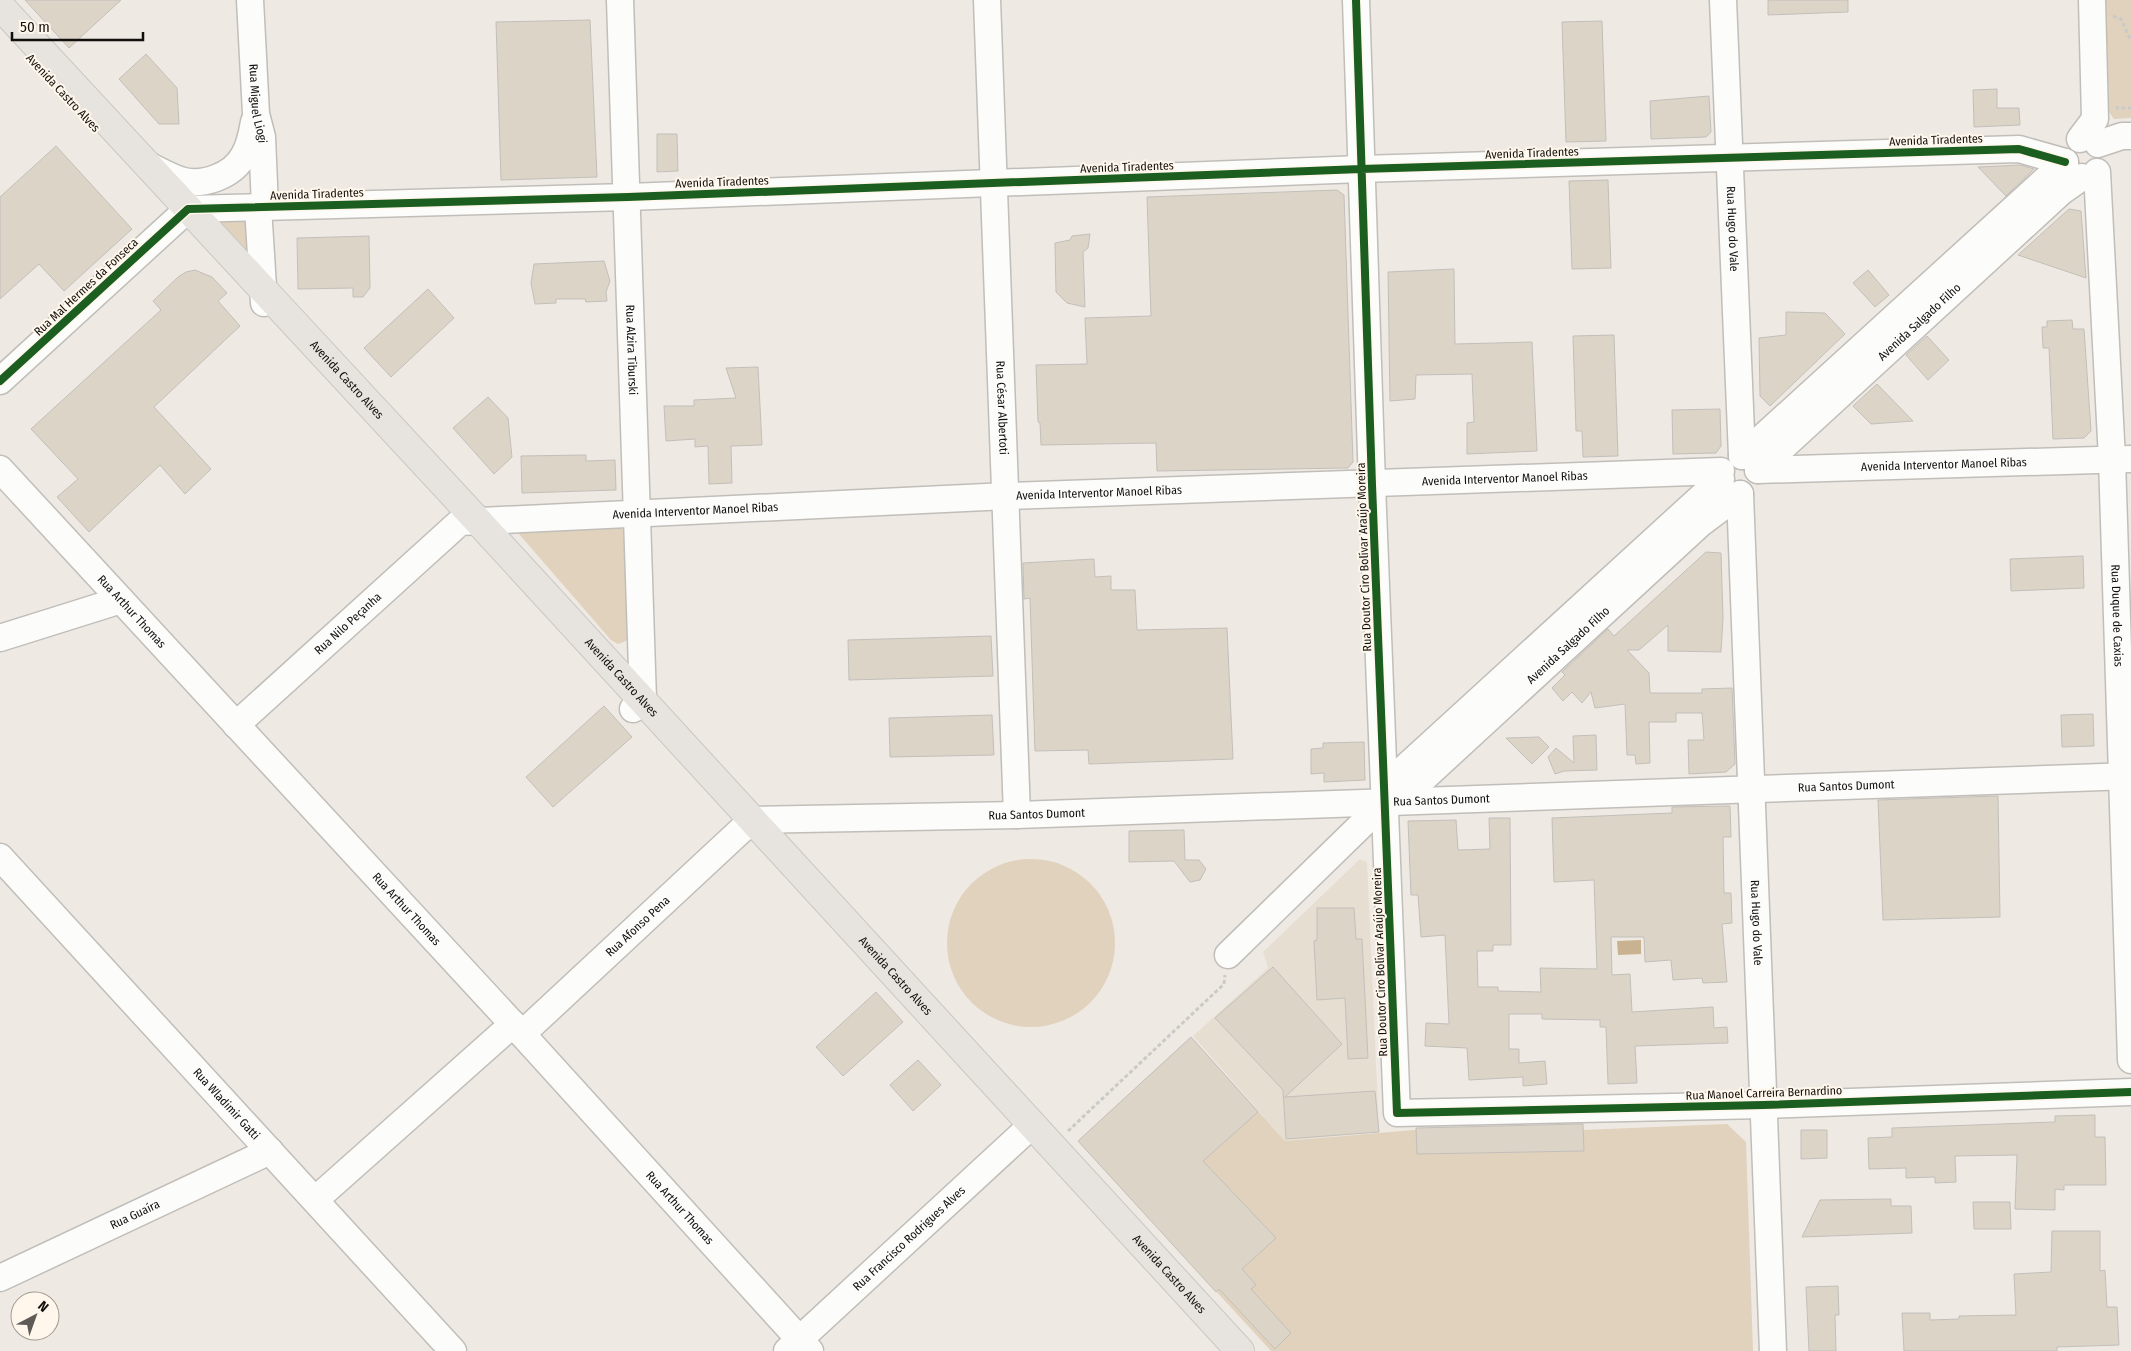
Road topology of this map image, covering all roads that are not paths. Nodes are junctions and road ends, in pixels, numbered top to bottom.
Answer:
1 (250, 0) edge
2 (620, 0) edge
3 (987, 0) edge
4 (1356, 0) edge
5 (1723, 0) edge
6 (2092, 0) edge
7 (0, 6) edge
8 (0, 26) edge
9 (65, 85) junction
10 (256, 114) junction
11 (2131, 136) edge
12 (2089, 142) junction
13 (1731, 158) junction
14 (146, 164) junction
15 (1361, 169) junction
16 (2081, 170) junction
17 (994, 184) junction
18 (628, 197) junction
19 (261, 207) junction
20 (184, 214) junction
21 (263, 299) junction
22 (0, 381) edge
23 (2122, 459) edge
24 (1750, 463) junction
25 (0, 469) edge
26 (1727, 481) junction
27 (1372, 485) junction
28 (1006, 496) junction
29 (637, 512) junction
30 (469, 521) junction
31 (121, 600) junction
32 (0, 638) edge
33 (638, 705) junction
34 (236, 725) junction
35 (2126, 776) edge
36 (1753, 789) junction
37 (1390, 796) junction
38 (1017, 815) junction
39 (748, 824) junction
40 (0, 857) edge
41 (1228, 955) road end
42 (517, 1029) junction
43 (2131, 1060) edge
44 (2131, 1092) edge
45 (1763, 1105) junction
46 (1397, 1113) joint
47 (1027, 1129) junction
48 (270, 1151) junction
49 (315, 1200) junction
50 (1157, 1270) junction
51 (0, 1278) edge
52 (799, 1347) edge
53 (453, 1351) edge
54 (1223, 1351) edge
55 (1240, 1351) edge
56 (1773, 1351) edge

1 - 10 street, Rua Miguel Liogi
2 - 18 street, Rua Alzira Tiburski
3 - 17 street, Rua César Albertoti
4 - 15 street, Rua Doutor Ciro Bolívar Araújo Moreira
5 - 13 street, Rua Hugo do Vale
6 - 12 street
7 - 9 main road, Avenida Castro Alves
8 - 9 main road, Avenida Castro Alves
9 - 14 main road, Avenida Castro Alves
9 - 20 main road, Avenida Castro Alves
10 - 14 street
10 - 19 street, Rua Miguel Liogi
11 - 12 street
12 - 16 street, Rua Duque de Caxias
12 - 16 street
13 - 15 street, Avenida Tiradentes
13 - 16 street, Avenida Tiradentes
13 - 24 street, Rua Hugo do Vale
14 - 20 main road, Avenida Castro Alves
15 - 17 street, Avenida Tiradentes
15 - 27 street, Rua Doutor Ciro Bolívar Araújo Moreira
16 - 23 street, Rua Duque de Caxias
16 - 24 street, Avenida Salgado Filho
17 - 18 street, Avenida Tiradentes
17 - 28 street, Rua César Albertoti
18 - 19 street, Avenida Tiradentes
18 - 29 street, Rua Alzira Tiburski
19 - 20 street, Avenida Tiradentes
19 - 21 street, Rua Miguel Liogi
20 - 21 main road, Avenida Castro Alves
20 - 22 street, Rua Mal Hermes da Fonseca
21 - 30 main road, Avenida Castro Alves
23 - 24 street, Avenida Interventor Manoel Ribas
23 - 35 street, Rua Duque de Caxias
24 - 26 street
24 - 26 street
25 - 31 street, Rua Arthur Thomas
26 - 27 street, Avenida Interventor Manoel Ribas
26 - 36 street, Rua Hugo do Vale
26 - 37 street, Avenida Salgado Filho
27 - 28 street, Avenida Interventor Manoel Ribas
27 - 37 street, Rua Doutor Ciro Bolívar Araújo Moreira
28 - 29 street, Avenida Interventor Manoel Ribas
28 - 38 street, Rua César Albertoti
29 - 30 street, Avenida Interventor Manoel Ribas
29 - 33 street, Rua Alzira Tiburski
30 - 33 main road, Avenida Castro Alves
30 - 34 street, Rua Nilo Peçanha
31 - 32 street
31 - 34 street, Rua Arthur Thomas
33 - 39 main road, Avenida Castro Alves
34 - 42 street, Rua Arthur Thomas
35 - 36 street, Rua Santos Dumont
35 - 43 street, Rua Duque de Caxias
36 - 37 street, Rua Santos Dumont
36 - 45 street, Rua Hugo do Vale
37 - 38 street, Rua Santos Dumont
37 - 41 street, Avenida Salgado Filho
37 - 46 street, Rua Doutor Ciro Bolívar Araújo Moreira
38 - 39 street, Rua Santos Dumont
39 - 42 street, Rua Afonso Pena
39 - 47 main road, Avenida Castro Alves
40 - 48 street, Rua Wladimir Gatti
42 - 49 street, Rua Afonso Pena
42 - 52 street, Rua Arthur Thomas
44 - 45 street, Rua Manoel Carreira Bernardino
45 - 46 street, Rua Manoel Carreira Bernardino
45 - 56 street, Rua Hugo do Vale
47 - 50 main road, Avenida Castro Alves
47 - 50 main road, Avenida Castro Alves
47 - 52 street, Rua Francisco Rodrigues Alves
48 - 49 street, Rua Wladimir Gatti
48 - 51 street, Rua Guaíra
49 - 53 street, Rua Wladimir Gatti
50 - 54 main road, Avenida Castro Alves
50 - 55 main road, Avenida Castro Alves

